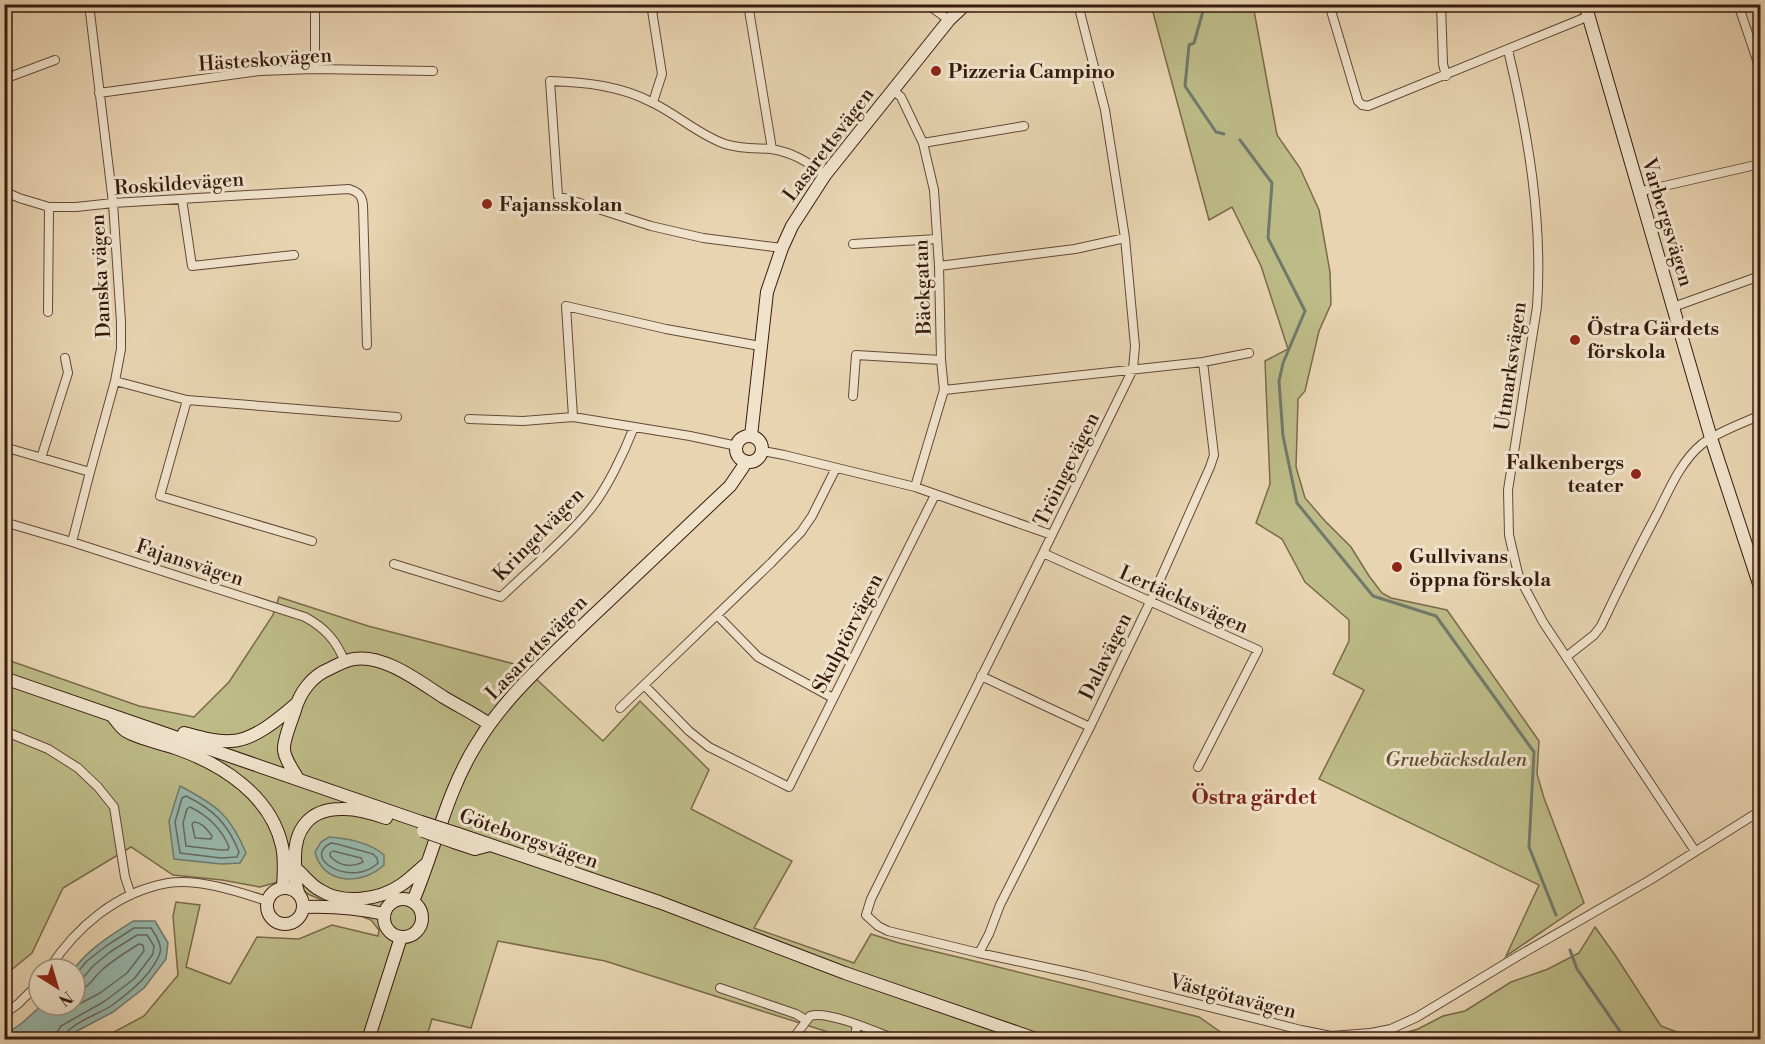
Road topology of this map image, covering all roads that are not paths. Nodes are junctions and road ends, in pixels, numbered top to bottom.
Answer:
1 (89, 4) edge
2 (315, 4) edge
3 (651, 4) edge
4 (966, 4) edge
5 (1078, 4) edge
6 (1329, 4) edge
7 (1441, 4) edge
8 (1738, 4) edge
9 (748, 5) edge
10 (899, 5) edge
11 (1587, 10) edge
12 (949, 20) junction
13 (1508, 50) junction
14 (55, 60) dead end
15 (315, 69) junction
16 (1761, 69) edge
17 (433, 72) dead end
18 (1446, 76) junction
19 (4, 79) edge
20 (893, 90) junction
21 (99, 93) junction
22 (653, 102) junction
23 (1024, 126) dead end
24 (923, 143) junction
25 (772, 149) junction
26 (1761, 164) edge
27 (825, 175) junction
28 (4, 191) edge
29 (1638, 192) junction
30 (182, 199) junction
31 (113, 203) junction
32 (49, 207) junction
33 (1125, 238) junction
34 (937, 239) junction
35 (854, 244) dead end
36 (782, 248) junction
37 (294, 255) dead end
38 (939, 266) junction
39 (1761, 276) edge
40 (1673, 307) junction
41 (48, 312) dead end
42 (366, 345) dead end
43 (760, 346) junction
44 (1249, 353) dead end
45 (65, 358) dead end
46 (942, 360) junction
47 (1203, 362) junction
48 (1133, 369) junction
49 (115, 381) junction
50 (944, 390) junction
51 (854, 396) dead end
52 (187, 400) junction
53 (1761, 415) edge
54 (398, 417) dead end
55 (573, 417) junction
56 (469, 419) dead end
57 (634, 427) junction
58 (751, 436) junction
59 (1712, 438) junction
60 (737, 446) junction
61 (4, 447) edge
62 (762, 451) junction
63 (41, 458) junction
64 (745, 461) junction
65 (836, 468) junction
66 (90, 472) junction
67 (915, 487) junction
68 (935, 495) junction
69 (4, 522) edge
70 (1052, 535) junction
71 (312, 541) dead end
72 (72, 542) junction
73 (1043, 553) junction
74 (394, 564) dead end
75 (1761, 587) edge
76 (1150, 602) junction
77 (717, 615) junction
78 (1566, 657) junction
79 (345, 662) junction
80 (981, 676) junction
81 (4, 678) edge
82 (644, 685) junction
83 (58, 697) junction
84 (832, 698) junction
85 (297, 704) junction
86 (620, 708) dead end
87 (113, 716) junction
88 (489, 724) junction
89 (1090, 726) junction
90 (4, 731) edge
91 (1198, 767) dead end
92 (298, 779) junction
93 (1761, 811) edge
94 (420, 826) junction
95 (1695, 851) junction
96 (427, 863) junction
97 (295, 868) junction
98 (283, 887) junction
99 (298, 892) junction
100 (131, 895) junction
101 (267, 900) junction
102 (413, 902) junction
103 (304, 907) junction
104 (384, 914) junction
105 (866, 915) joint
106 (401, 937) junction
107 (980, 953) junction
108 (56, 957) edge
109 (720, 988) dead end
110 (27, 995) edge
111 (4, 1014) edge
112 (806, 1020) junction
113 (857, 1025) junction
114 (368, 1040) edge
115 (792, 1040) edge
116 (854, 1040) edge
117 (897, 1040) edge
118 (1039, 1040) edge

1 - 21 street, Danska vägen
2 - 15 street
3 - 22 street
4 - 12 main road, Lasarettsvägen
5 - 33 street, Tröingevägen
6 - 18 street
7 - 18 street
8 - 16 street
9 - 10 street
9 - 25 street
10 - 12 street
11 - 13 street
11 - 29 main road, Varbergsvägen
12 - 20 main road, Lasarettsvägen
13 - 18 street
13 - 78 street, Utmarksvägen
14 - 19 street
15 - 17 street, Hästeskovägen
15 - 21 street, Hästeskovägen
20 - 24 street, Bäckgatan
20 - 27 main road, Lasarettsvägen
21 - 31 street, Danska vägen
22 - 25 street
22 - 36 street
23 - 24 street
24 - 34 street, Bäckgatan
25 - 27 street
26 - 29 street
27 - 36 main road, Lasarettsvägen
28 - 32 street, Roskildevägen
29 - 40 main road, Varbergsvägen
30 - 31 street, Roskildevägen
30 - 37 street
30 - 42 street, Roskildevägen
31 - 32 street, Roskildevägen
31 - 49 street, Danska vägen
32 - 41 street
33 - 38 street
33 - 48 street, Tröingevägen
34 - 35 street
34 - 38 street, Bäckgatan
36 - 43 main road, Lasarettsvägen
38 - 46 street, Bäckgatan
39 - 40 street
40 - 59 main road, Varbergsvägen
43 - 55 street
43 - 58 main road, Lasarettsvägen
44 - 47 street
45 - 63 street
46 - 50 street, Bäckgatan
46 - 51 street
47 - 48 street
47 - 76 street, Dalavägen
48 - 50 street
48 - 70 street, Tröingevägen
49 - 52 street
49 - 66 street, Danska vägen
50 - 67 street, Bäckgatan
52 - 54 street
52 - 71 street
53 - 59 street
55 - 56 street
55 - 57 street
57 - 60 street
57 - 74 street, Kringelvägen
58 - 60 main road
58 - 62 main road
59 - 75 main road, Varbergsvägen
59 - 78 street
60 - 64 main road
61 - 63 street
62 - 64 main road, Lasarettsvägen
62 - 65 street
63 - 66 street
64 - 88 main road, Lasarettsvägen
65 - 67 street
65 - 77 street
66 - 72 street, Danska vägen
67 - 68 street
68 - 70 street
68 - 84 street, Skulptörvägen
69 - 72 street, Fajansvägen
70 - 73 street, Tröingevägen
72 - 79 street, Fajansvägen
73 - 76 street, Lertäcktsvägen
73 - 80 street, Tröingevägen
76 - 89 street, Dalavägen
76 - 91 street, Lertäcktsvägen
77 - 82 street
77 - 84 street
78 - 95 street, Utmarksvägen
79 - 85 main road
79 - 88 main road
80 - 89 street
80 - 105 street, Tröingevägen
81 - 83 main road, Göteborgsvägen
82 - 84 street, Skulptörvägen
82 - 86 street
83 - 85 main road
83 - 87 main road, Göteborgsvägen
85 - 92 main road
87 - 92 main road, Göteborgsvägen
87 - 98 main road
88 - 96 main road, Lasarettsvägen
89 - 107 street, Dalavägen
90 - 100 street
92 - 94 main road, Göteborgsvägen
93 - 95 street, Västgötavägen
94 - 97 main road
94 - 118 main road, Göteborgsvägen, bridge
95 - 107 street, Västgötavägen
96 - 97 main road
96 - 102 main road, Lasarettsvägen
97 - 99 main road
98 - 99 main road
98 - 101 main road
99 - 103 main road
100 - 101 street
100 - 108 street
101 - 103 main road
102 - 104 main road
102 - 106 main road
103 - 104 main road
104 - 106 main road
105 - 107 street, Västgötavägen
106 - 114 main road
109 - 112 street
110 - 111 street
112 - 113 street
112 - 115 street
113 - 116 street
113 - 117 street

